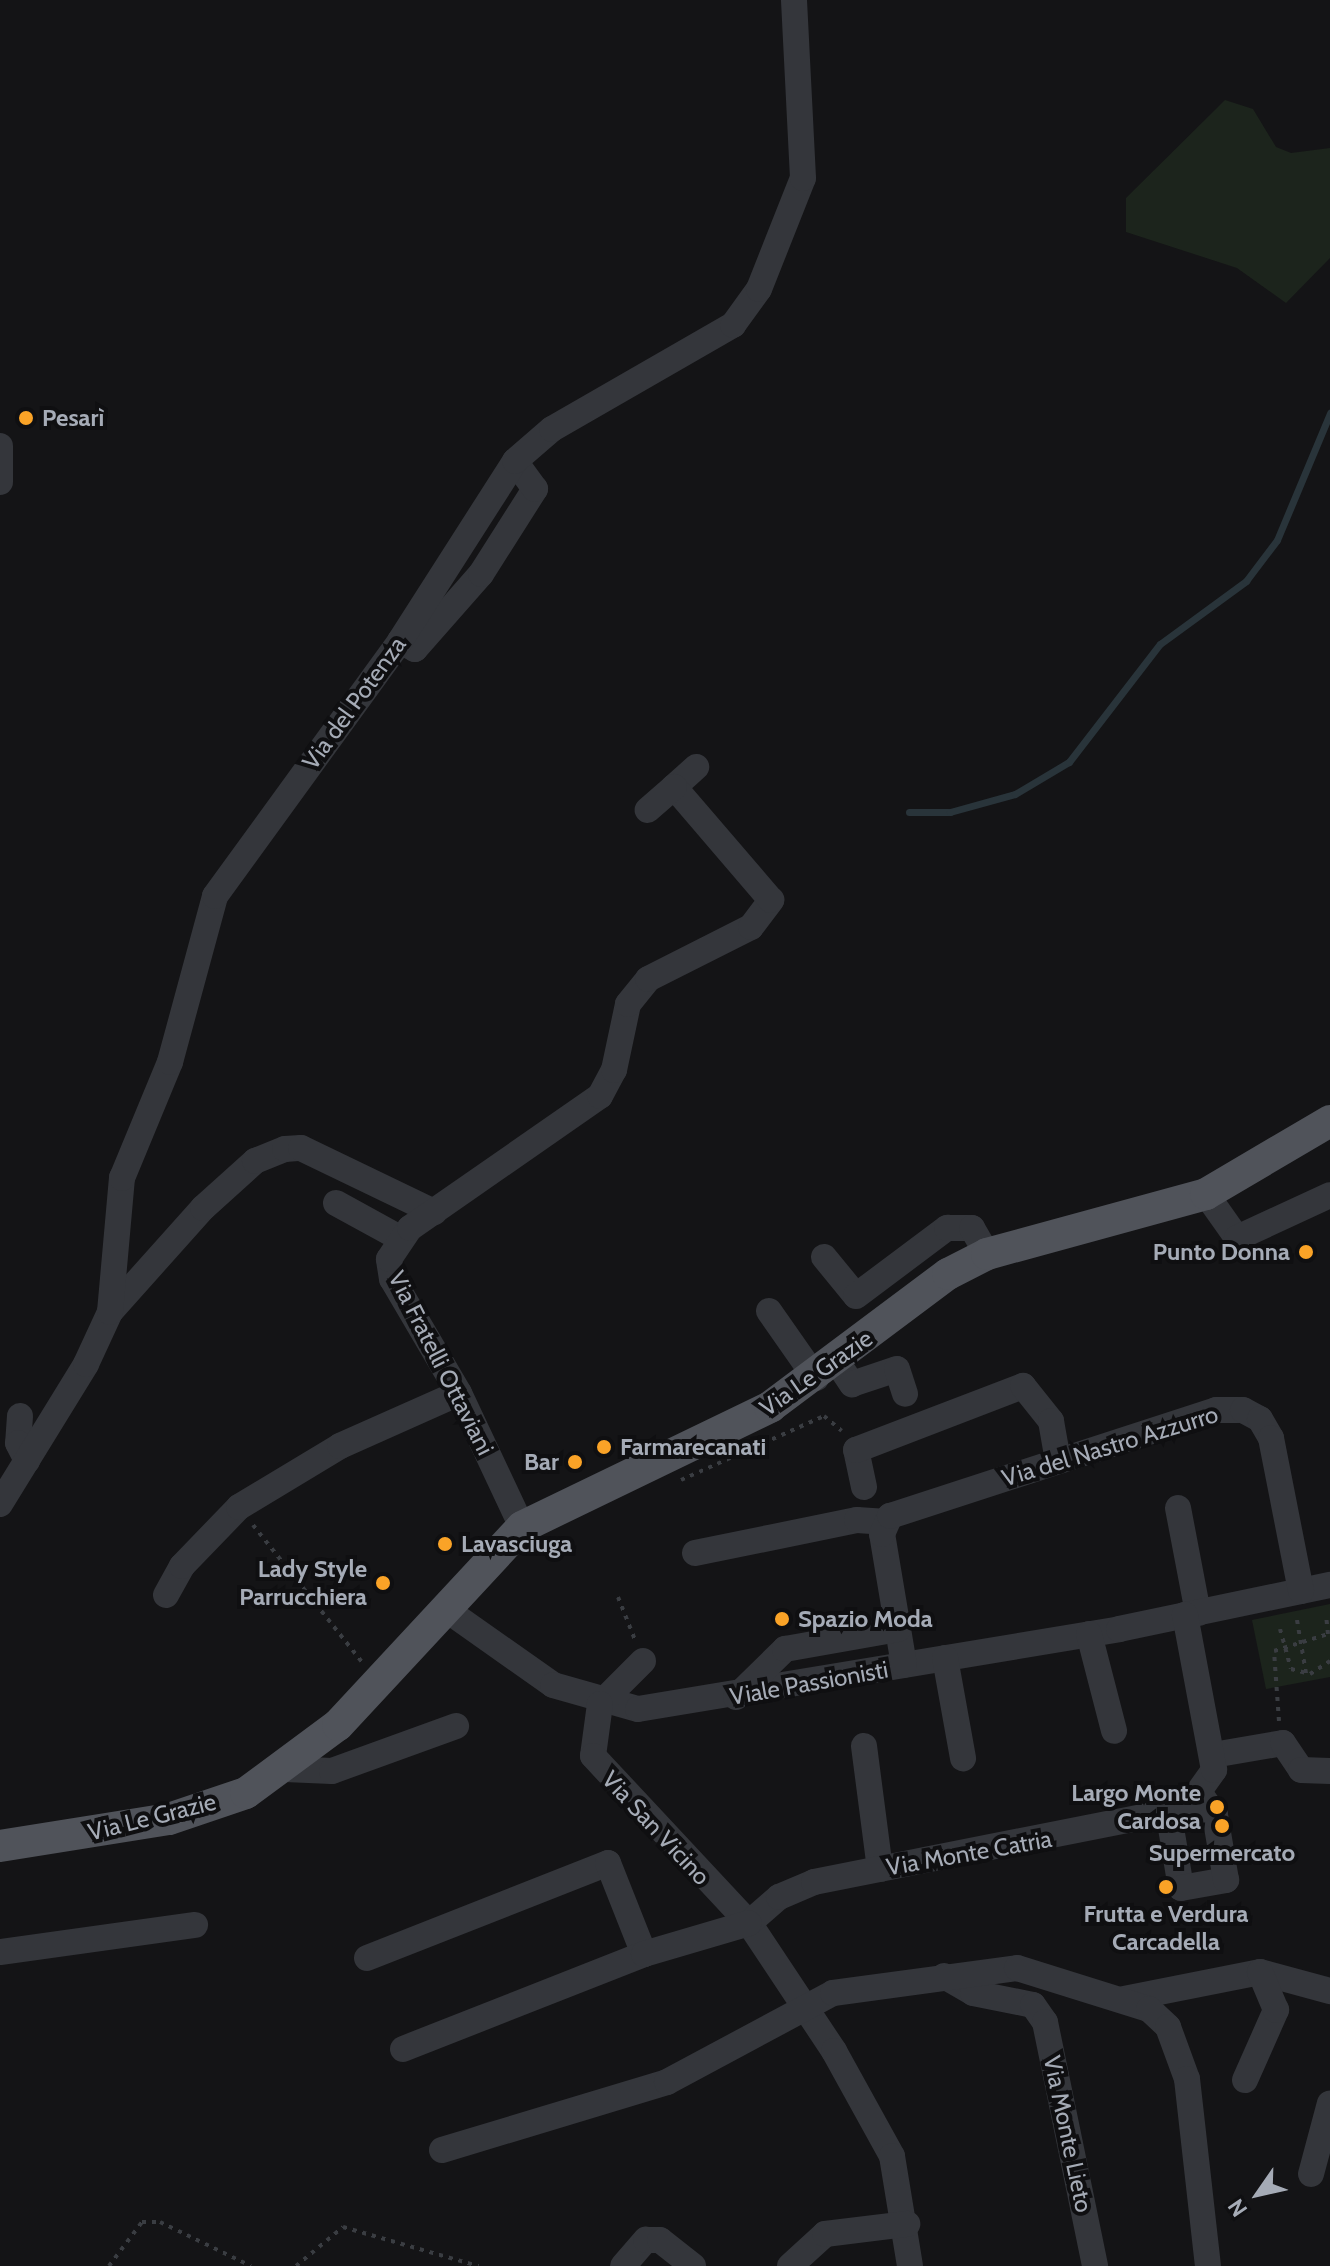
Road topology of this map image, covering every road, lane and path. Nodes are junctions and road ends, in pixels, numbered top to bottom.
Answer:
1 (794, 0) edge
2 (0, 446) edge
3 (0, 482) edge
4 (696, 767) dead end
5 (674, 787) junction
6 (648, 810) dead end
7 (1330, 1121) edge
8 (1330, 1149) edge
9 (1274, 1156) junction
10 (1206, 1194) junction
11 (1330, 1195) edge
12 (336, 1203) dead end
13 (434, 1212) junction
14 (400, 1238) junction
15 (987, 1254) junction
16 (824, 1257) dead end
17 (769, 1311) dead end
18 (110, 1312) junction
19 (827, 1370) junction
20 (459, 1393) junction
21 (905, 1394) dead end
22 (20, 1416) dead end
23 (843, 1438) dead end
24 (1058, 1460) junction
25 (27, 1461) junction
26 (659, 1467) junction
27 (864, 1487) dead end
28 (0, 1504) edge
29 (239, 1507) junction
30 (1178, 1508) dead end
31 (883, 1522) junction
32 (522, 1527) junction
33 (695, 1553) dead end
34 (1330, 1585) edge
35 (1301, 1591) junction
36 (166, 1595) dead end
37 (618, 1597) dead end
38 (444, 1608) junction
39 (1191, 1614) junction
40 (1326, 1616) dead end
41 (1297, 1620) dead end
42 (898, 1629) junction
43 (1280, 1629) dead end
44 (1089, 1634) junction
45 (1328, 1634) junction
46 (1301, 1639) junction
47 (1330, 1643) edge
48 (1281, 1645) junction
49 (945, 1658) junction
50 (643, 1661) joint
51 (1330, 1661) edge
52 (904, 1665) junction
53 (1306, 1673) junction
54 (378, 1682) junction
55 (736, 1697) junction
56 (600, 1704) junction
57 (456, 1726) dead end
58 (1114, 1731) dead end
59 (1283, 1743) junction
60 (864, 1746) dead end
61 (1213, 1755) junction
62 (963, 1758) dead end
63 (285, 1769) junction
64 (1330, 1771) edge
65 (1201, 1795) junction
66 (1169, 1816) junction
67 (2, 1847) edge
68 (880, 1869) junction
69 (749, 1923) junction
70 (195, 1925) dead end
71 (0, 1952) edge
72 (644, 1954) junction
73 (367, 1958) dead end
74 (1260, 1972) junction
75 (944, 1976) junction
76 (1330, 1991) edge
77 (1123, 1999) junction
78 (803, 2004) junction
79 (403, 2049) dead end
80 (1245, 2080) dead end
81 (1330, 2103) edge
82 (442, 2150) dead end
83 (1311, 2174) dead end
84 (907, 2224) junction
85 (109, 2266) edge
86 (251, 2266) edge
87 (296, 2266) edge
88 (478, 2266) edge
89 (623, 2266) edge
90 (693, 2266) edge
91 (790, 2266) edge
92 (910, 2266) edge
93 (1095, 2266) edge
94 (1208, 2266) edge

1 - 18 street, Via del Potenza
2 - 3 street
4 - 5 street
5 - 6 street
5 - 13 street, Via Fratelli Ottaviani
7 - 9 main road, Via Le Grazie
8 - 9 main road
9 - 10 main road, Via Le Grazie
10 - 11 street
10 - 15 main road, Via Le Grazie
12 - 14 street
13 - 14 street, Via Fratelli Ottaviani
13 - 18 street
14 - 20 street, Via Fratelli Ottaviani
15 - 16 street
15 - 19 main road, Via Le Grazie
17 - 19 street
18 - 25 street, Via del Potenza
19 - 21 street
19 - 26 main road, Via Le Grazie
20 - 29 street
20 - 32 street, Via Fratelli Ottaviani
22 - 25 street
23 - 26 path
24 - 27 street
24 - 31 street, Via del Nastro Azzurro
24 - 35 street, Via del Nastro Azzurro
25 - 28 street, Via del Potenza
26 - 32 main road, Via Le Grazie
29 - 36 street
29 - 54 path
30 - 39 street
31 - 33 street, Via del Nastro Azzurro
31 - 42 street
32 - 38 main road, Via Le Grazie
34 - 35 street, Viale Passionisti
35 - 39 street, Viale Passionisti
37 - 50 path
38 - 54 main road, Via Le Grazie
38 - 56 street, Viale Passionisti
39 - 44 street, Viale Passionisti
39 - 61 street
40 - 45 path
41 - 46 path
42 - 52 street
42 - 55 street
43 - 48 path
44 - 49 street, Viale Passionisti
44 - 58 street
45 - 46 path
45 - 47 path
46 - 48 path
46 - 53 path
48 - 53 path
48 - 59 path
49 - 52 street, Viale Passionisti
49 - 62 street
50 - 56 street
51 - 53 path
52 - 55 street, Viale Passionisti
54 - 63 main road, Via Le Grazie
55 - 56 street, Viale Passionisti
56 - 69 street, Via San Vicino
57 - 63 street
59 - 61 street
59 - 64 street
60 - 68 street
61 - 65 street
63 - 67 main road, Via Le Grazie
65 - 66 street, Via Monte Catria
65 - 66 street
66 - 68 street, Via Monte Catria
68 - 69 street, Via Monte Catria
69 - 72 street
69 - 78 street, Via San Vicino
70 - 71 street
72 - 73 street
72 - 79 street
74 - 76 street
74 - 77 street
74 - 80 street
75 - 77 street
75 - 78 street
75 - 93 street, Via Monte Lieto
77 - 94 street
78 - 82 street
78 - 84 street, Via San Vicino
81 - 83 street
84 - 91 street
84 - 92 street, Via San Vicino
85 - 86 path
87 - 88 path
89 - 90 street

